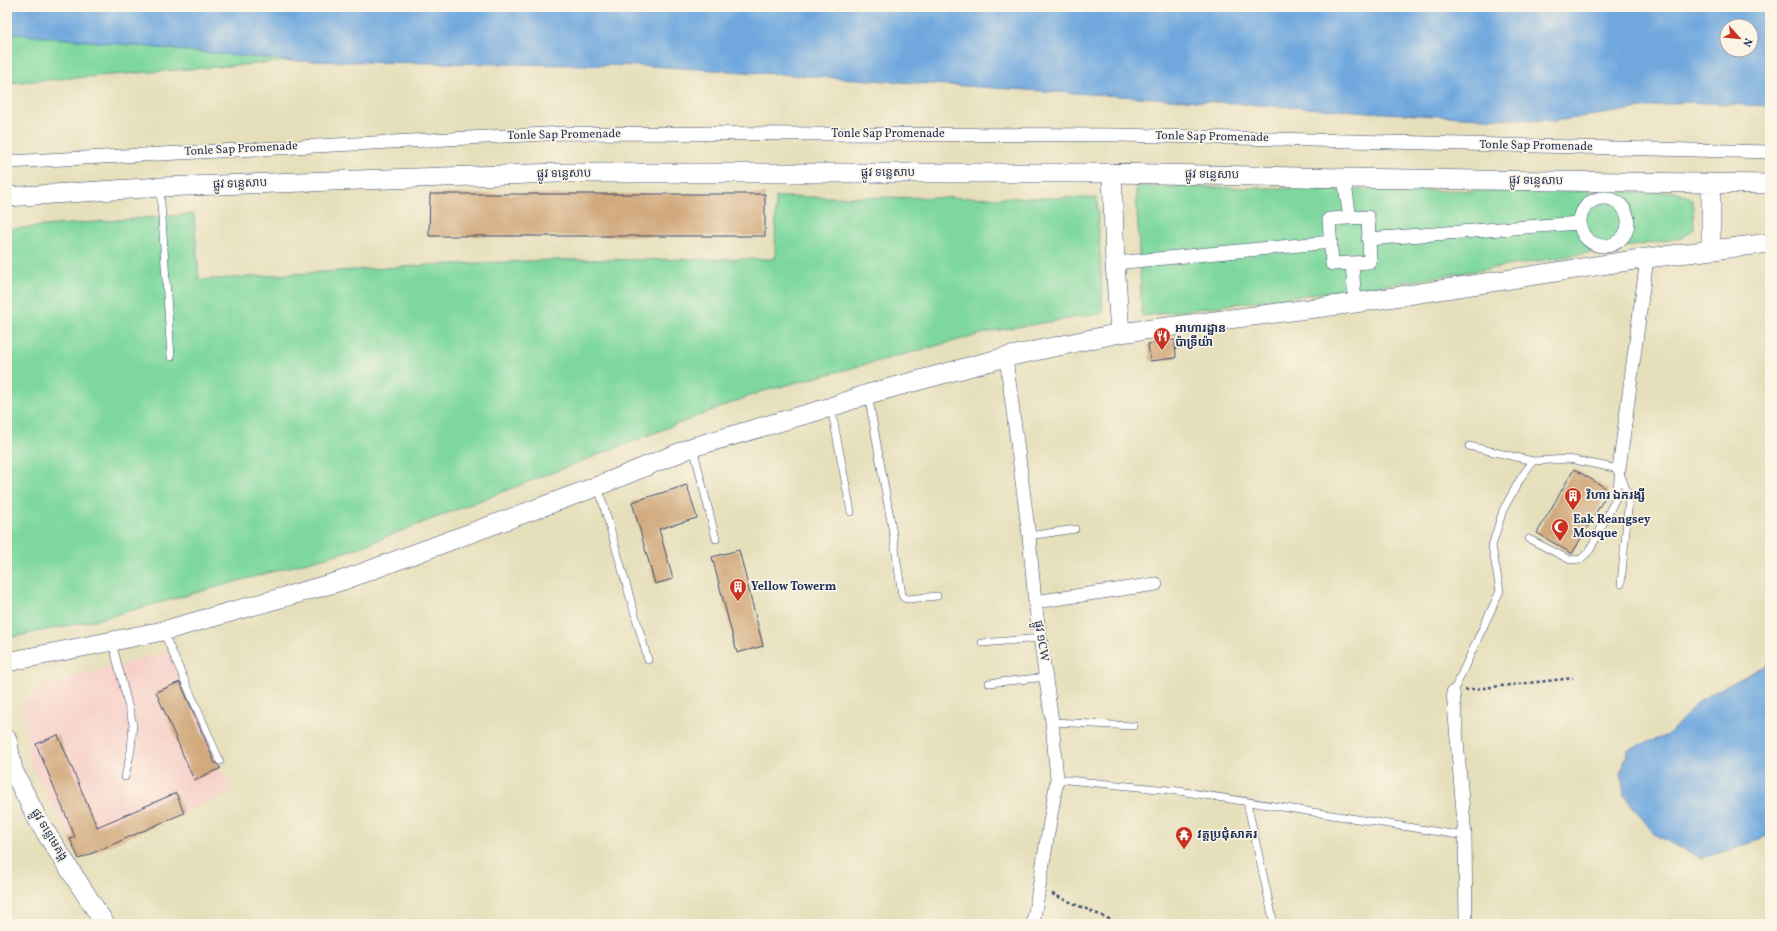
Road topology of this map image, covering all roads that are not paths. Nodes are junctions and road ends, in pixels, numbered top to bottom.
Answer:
1 (1770, 152) edge
2 (7, 162) edge
3 (1112, 172) junction
4 (1344, 178) junction
5 (1711, 184) junction
6 (1770, 184) edge
7 (160, 187) junction
8 (1604, 190) junction
9 (7, 197) edge
10 (1350, 218) junction
11 (1579, 223) junction
12 (1368, 239) junction
13 (1331, 242) junction
14 (1770, 243) edge
15 (1606, 245) junction
16 (1711, 250) junction
17 (1647, 258) junction
18 (1115, 263) junction
19 (1352, 263) junction
20 (1609, 265) junction
21 (1355, 303) junction
22 (1120, 333) junction
23 (170, 357) dead end
24 (1006, 357) junction
25 (868, 394) junction
26 (831, 407) junction
27 (1469, 446) dead end
28 (693, 447) junction
29 (1533, 461) junction
30 (1619, 469) junction
31 (598, 486) junction
32 (851, 512) dead end
33 (1075, 529) dead end
34 (1029, 536) junction
35 (716, 539) dead end
36 (1529, 539) dead end
37 (1156, 584) dead end
38 (1621, 584) dead end
39 (937, 596) dead end
40 (1035, 602) junction
41 (163, 631) junction
42 (1040, 638) junction
43 (112, 642) junction
44 (982, 643) dead end
45 (648, 660) dead end
46 (7, 662) edge
47 (1047, 677) junction
48 (989, 683) dead end
49 (1453, 692) joint
50 (1052, 722) junction
51 (1134, 726) dead end
52 (7, 739) edge
53 (220, 761) dead end
54 (10, 771) edge
55 (125, 778) dead end
56 (1057, 779) junction
57 (1247, 802) junction
58 (1465, 836) junction
59 (105, 924) edge
60 (1032, 924) edge
61 (1274, 924) edge
62 (1466, 924) edge

1 - 2 street, Tonle Sap Promenade
3 - 4 street, ផ្លូវ ទន្លេសាប
3 - 7 street, ផ្លូវ ទន្លេសាប
3 - 18 street
4 - 8 street, ផ្លូវ ទន្លេសាប
4 - 10 street
5 - 6 street, ផ្លូវ ទន្លេសាប
5 - 8 street, ផ្លូវ ទន្លេសាប
5 - 16 street
7 - 9 street, ផ្លូវ ទន្លេសាប
7 - 23 lane
8 - 11 street
8 - 15 street
10 - 12 street
10 - 13 street
11 - 12 street
11 - 15 street
12 - 19 street
13 - 18 street
13 - 19 street
14 - 16 street
15 - 20 street
16 - 17 street
17 - 20 street
17 - 30 street
18 - 22 street
19 - 21 street
20 - 21 street
21 - 22 street
22 - 24 street
24 - 25 street
24 - 34 street, ផ្លូវ ១CW
25 - 26 street
25 - 39 lane
26 - 28 street
26 - 32 lane
27 - 29 lane
28 - 31 street
28 - 35 lane
29 - 30 lane
29 - 49 lane
30 - 36 lane
30 - 38 lane
31 - 41 street
31 - 45 lane
33 - 34 lane
34 - 40 street, ផ្លូវ ១CW
37 - 40 street
40 - 42 street, ផ្លូវ ១CW
41 - 43 street
41 - 53 lane
42 - 44 lane
42 - 47 street, ផ្លូវ ១CW
43 - 46 street
43 - 55 lane
47 - 48 lane
47 - 50 street, ផ្លូវ ១CW
49 - 58 street
50 - 51 lane
50 - 56 street, ផ្លូវ ១CW
52 - 54 street, ផ្លូវ ទន្លេមេគង្គ
54 - 59 street, ផ្លូវ ទន្លេមេគង្គ
56 - 57 lane
56 - 60 street, ផ្លូវ ១CW
57 - 58 lane
57 - 61 lane
58 - 62 street

